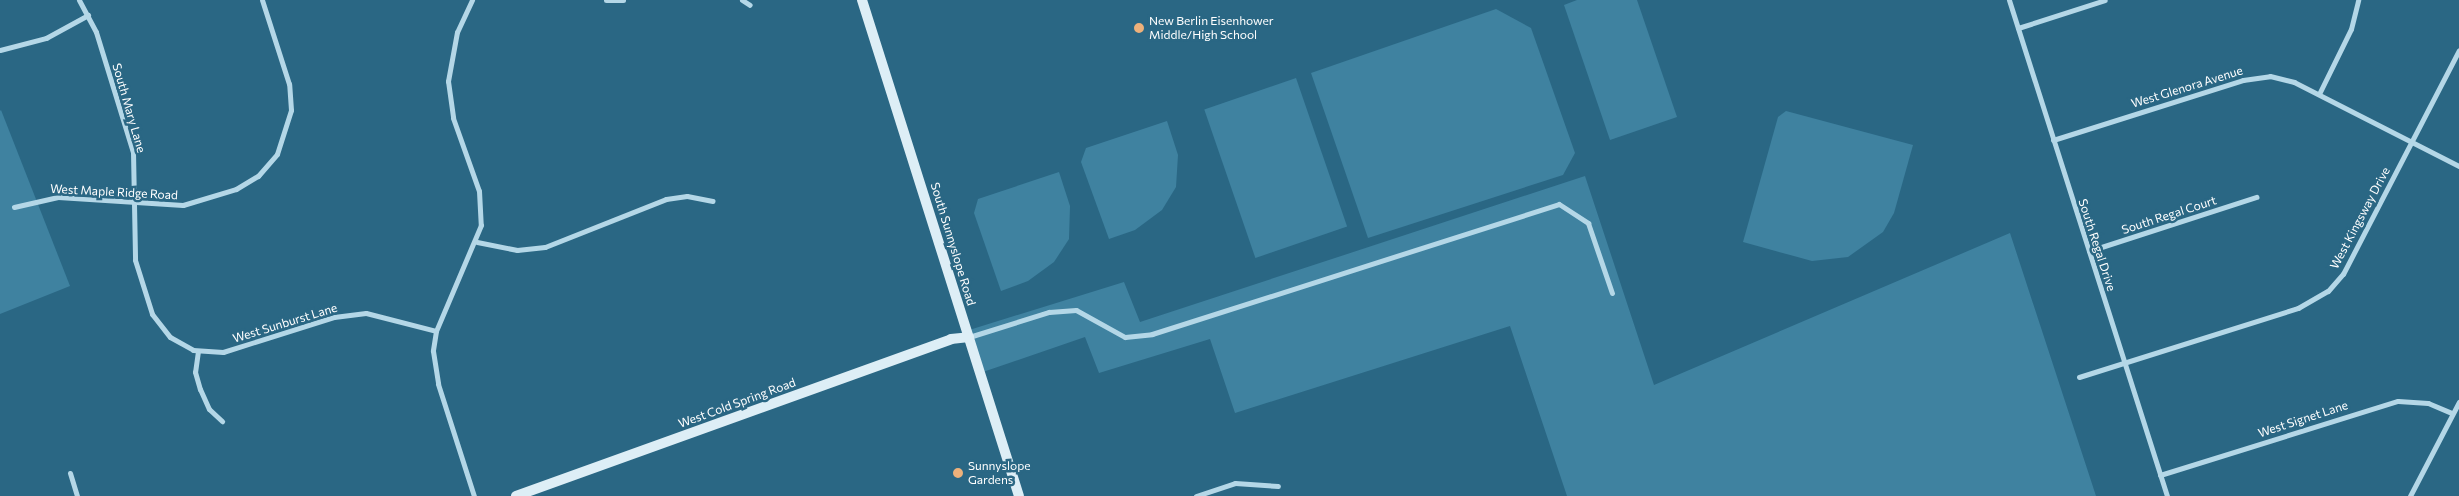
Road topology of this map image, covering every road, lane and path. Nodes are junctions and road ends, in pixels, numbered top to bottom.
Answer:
1 (79, 0) edge
2 (262, 0) edge
3 (472, 0) edge
4 (606, 0) edge
5 (623, 0) edge
6 (742, 0) edge
7 (862, 0) edge
8 (2009, 0) edge
9 (2106, 0) edge
10 (2358, 0) edge
11 (750, 5) dead end
12 (88, 15) junction
13 (2018, 28) junction
14 (0, 50) edge
15 (2459, 50) edge
16 (2319, 94) junction
17 (2053, 140) junction
18 (2412, 141) junction
19 (2459, 166) edge
20 (2256, 198) dead end
21 (713, 201) dead end
22 (134, 204) junction
23 (14, 207) dead end
24 (477, 242) junction
25 (2089, 251) junction
26 (1612, 293) dead end
27 (436, 330) junction
28 (969, 338) junction
29 (198, 351) junction
30 (2125, 363) junction
31 (2079, 377) dead end
32 (2459, 402) edge
33 (2452, 413) junction
34 (222, 421) dead end
35 (70, 473) dead end
36 (2160, 474) junction
37 (1278, 486) dead end
38 (77, 496) edge
39 (474, 496) edge
40 (516, 496) edge
41 (1019, 496) edge
42 (1196, 496) edge
43 (2167, 496) edge
44 (2410, 496) edge

1 - 12 street, South Mary Lane
2 - 22 street, West Maple Ridge Road
3 - 24 street
4 - 5 street
6 - 11 street
7 - 28 street, South Sunnyslope Road
8 - 13 street, South Regal Drive
9 - 13 street
10 - 16 street
12 - 14 street
12 - 22 street, South Mary Lane
13 - 17 street, South Regal Drive
15 - 18 street, West Kingsway Drive
16 - 17 street, West Glenora Avenue
16 - 18 street, West Glenora Avenue
17 - 25 street, South Regal Drive
18 - 19 street, West Glenora Avenue
18 - 30 street, West Kingsway Drive
20 - 25 street, South Regal Court
21 - 24 street
22 - 23 street, West Maple Ridge Road
22 - 29 street, South Mary Lane
24 - 27 street
25 - 30 street, South Regal Drive
26 - 28 street
27 - 29 street, West Sunburst Lane
27 - 39 street
28 - 40 street, West Cold Spring Road
28 - 41 street, South Sunnyslope Road
29 - 34 street
30 - 31 street, West Kingsway Drive
30 - 36 street, South Regal Drive
32 - 33 street
33 - 36 street, West Signet Lane
33 - 44 street
35 - 38 street
36 - 43 street, South Regal Drive
37 - 42 street

